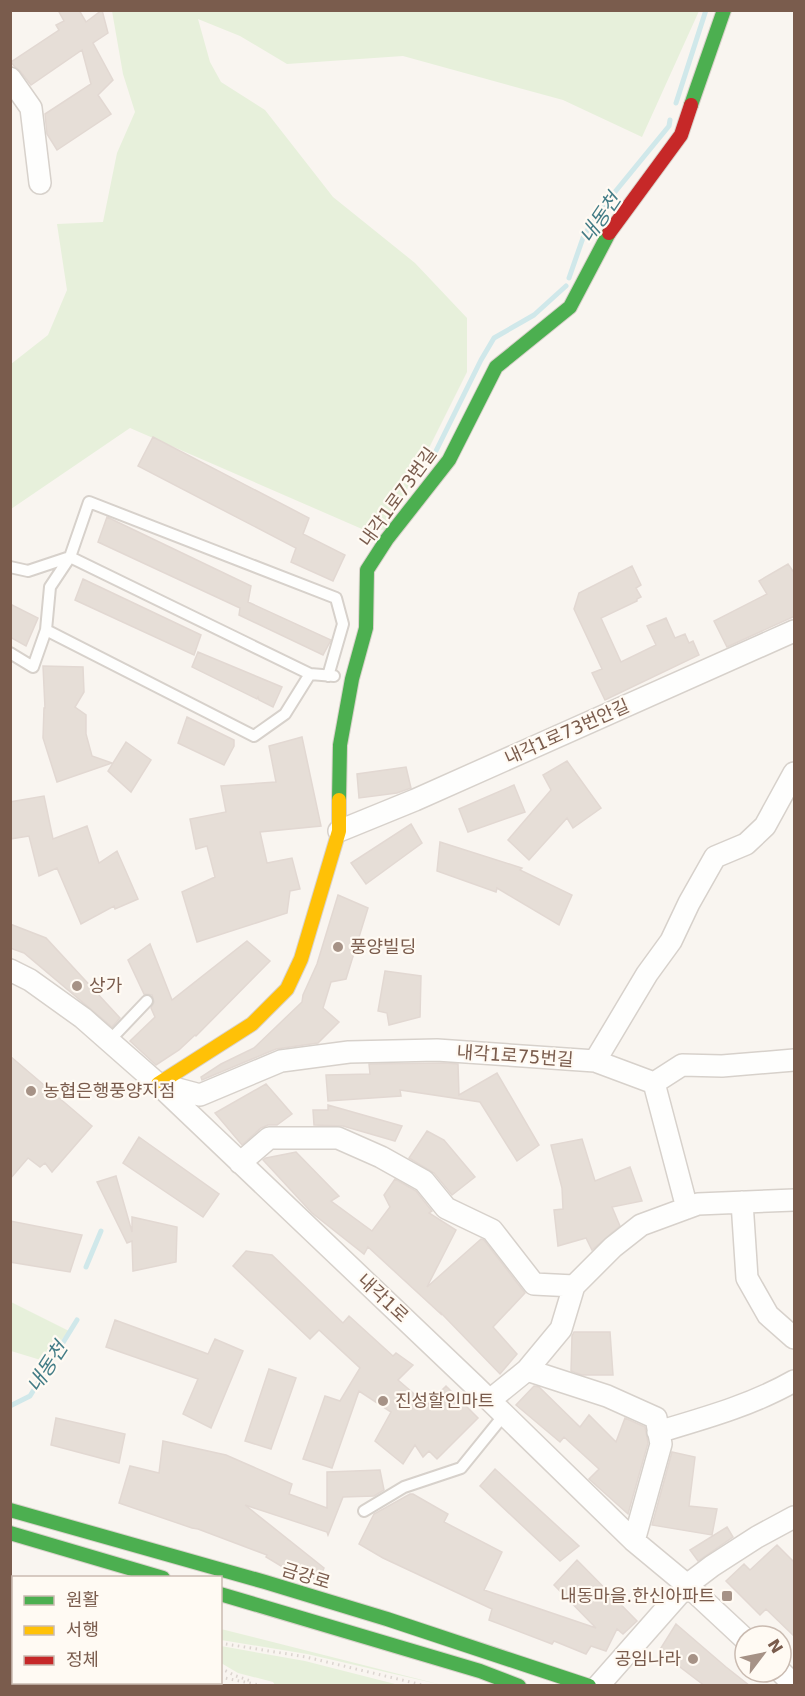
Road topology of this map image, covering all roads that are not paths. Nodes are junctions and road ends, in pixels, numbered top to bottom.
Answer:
1 (724, 10) edge
2 (10, 78) edge
3 (40, 183) dead end
4 (70, 557) junction
5 (10, 567) edge
6 (46, 630) junction
7 (795, 631) edge
8 (10, 653) edge
9 (310, 674) junction
10 (328, 676) junction
11 (352, 679) junction
12 (795, 773) edge
13 (339, 831) junction
14 (10, 970) edge
15 (147, 1001) dead end
16 (109, 1041) junction
17 (795, 1060) edge
18 (595, 1061) junction
19 (654, 1083) junction
20 (158, 1084) junction
21 (240, 1163) junction
22 (795, 1200) edge
23 (742, 1202) junction
24 (687, 1208) junction
25 (574, 1286) junction
26 (795, 1338) edge
27 (526, 1370) junction
28 (795, 1381) edge
29 (497, 1408) junction
30 (658, 1432) junction
31 (10, 1510) edge
32 (364, 1511) dead end
33 (795, 1517) edge
34 (10, 1533) edge
35 (634, 1541) junction
36 (156, 1576) edge
37 (687, 1585) junction
38 (222, 1595) edge
39 (733, 1628) edge
40 (480, 1671) junction
41 (502, 1686) edge
42 (519, 1686) edge
43 (589, 1686) edge
44 (598, 1686) edge

1 - 11 street, 내각1로73번길
2 - 3 street
4 - 5 lane
4 - 6 lane
4 - 9 lane
4 - 10 lane
6 - 8 lane
6 - 9 lane
7 - 13 street, 내각1로73번안길
9 - 10 lane
10 - 11 lane
11 - 13 street, 내각1로73번길
12 - 18 street, 내각1로75번길
13 - 20 street, 내각1로73번길
14 - 16 street, 내각1로
15 - 16 lane
16 - 20 street, 내각1로
17 - 19 street
18 - 19 street
18 - 20 street, 내각1로75번길
19 - 24 street
20 - 21 street, 내각1로
21 - 25 street
21 - 29 street, 내각1로
22 - 23 street
23 - 24 street
23 - 26 street
24 - 25 street
25 - 27 street
27 - 29 street
27 - 30 street
28 - 30 street
29 - 32 lane
29 - 35 street, 내각1로
30 - 35 street
31 - 43 street, 금강로
33 - 37 street
34 - 36 street
35 - 37 street, 내각1로
37 - 39 street, 내각1로
37 - 44 street
38 - 40 street
40 - 41 street
40 - 42 street

